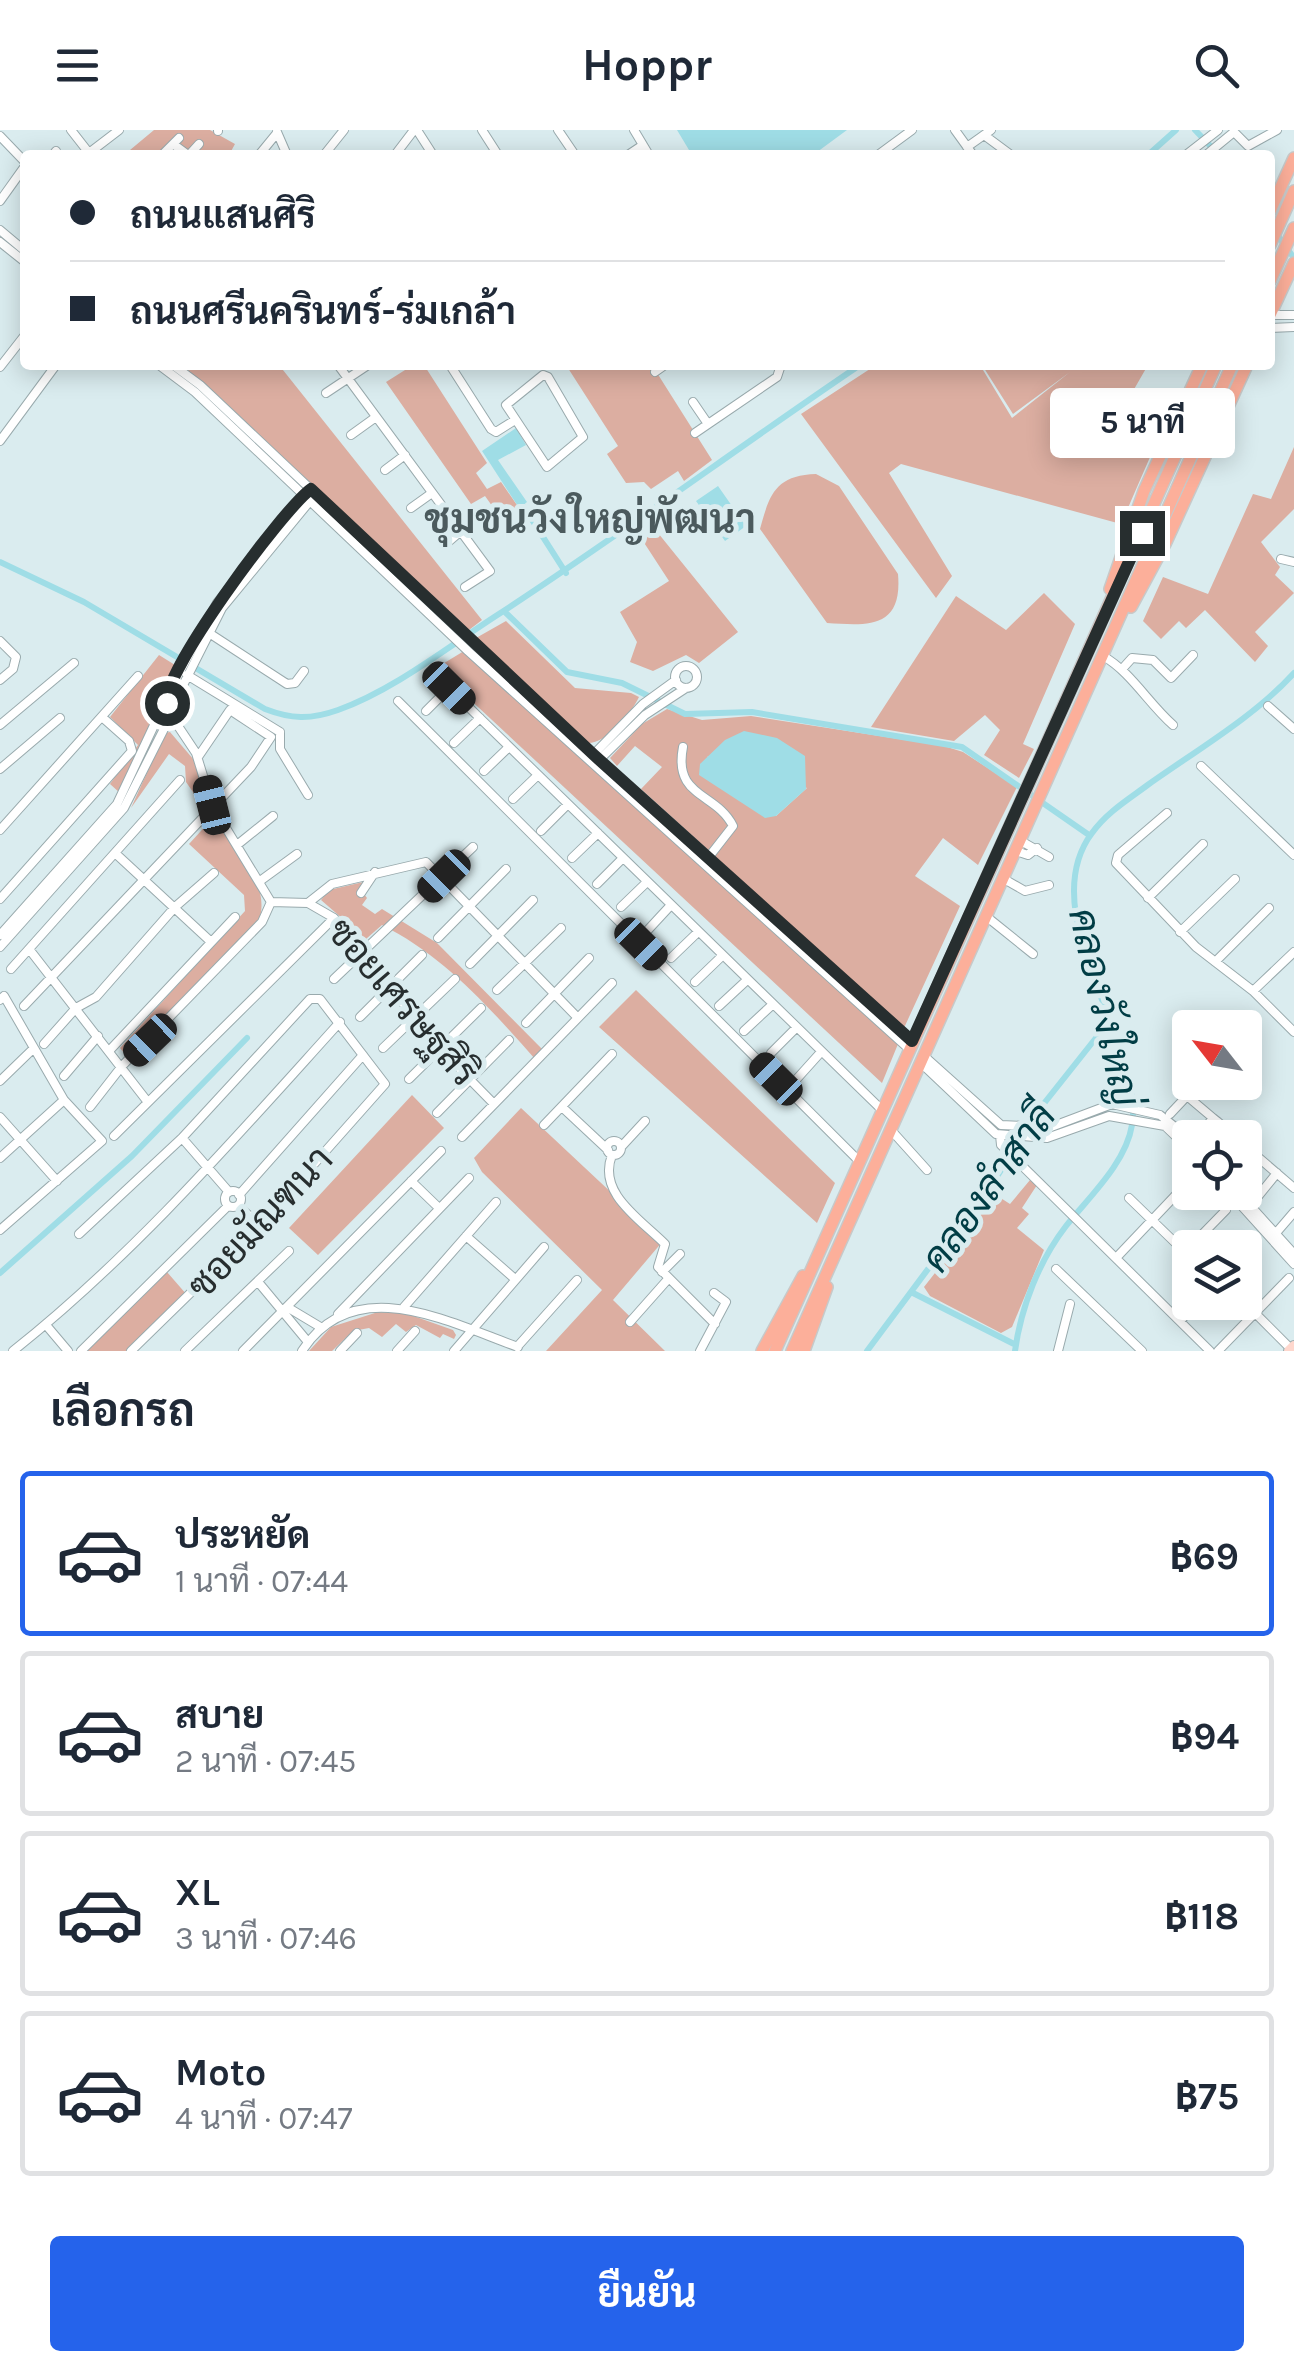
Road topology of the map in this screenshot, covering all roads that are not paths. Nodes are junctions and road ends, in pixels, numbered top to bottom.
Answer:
1 (12, 130) edge
2 (71, 130) edge
3 (118, 130) edge
4 (344, 130) edge
5 (416, 130) edge
6 (634, 130) edge
7 (912, 130) edge
8 (1218, 130) edge
9 (1277, 130) edge
10 (1232, 132) edge
11 (1, 138) edge
12 (199, 144) dead end
13 (643, 145) junction
14 (87, 150) edge
15 (93, 150) edge
16 (193, 150) edge
17 (328, 150) edge
18 (400, 150) edge
19 (636, 150) edge
20 (646, 150) edge
21 (888, 150) edge
22 (1192, 150) edge
23 (1212, 150) edge
24 (20, 159) edge
25 (1294, 161) edge
26 (20, 171) edge
27 (1294, 191) edge
28 (0, 201) edge
29 (1275, 201) edge
30 (1294, 228) edge
31 (0, 230) edge
32 (1275, 234) edge
33 (0, 242) edge
34 (20, 247) edge
35 (20, 258) edge
36 (1294, 263) edge
37 (1275, 270) edge
38 (1275, 304) edge
39 (20, 342) edge
40 (0, 368) edge
41 (52, 370) edge
42 (165, 370) edge
43 (177, 370) edge
44 (341, 370) edge
45 (360, 370) edge
46 (453, 370) edge
47 (658, 370) edge
48 (781, 370) edge
49 (1200, 370) edge
50 (1214, 370) edge
51 (1230, 370) edge
52 (1245, 370) edge
53 (655, 372) dead end
54 (346, 379) junction
55 (326, 394) dead end
56 (693, 402) dead end
57 (376, 417) junction
58 (515, 420) junction
59 (708, 424) junction
60 (695, 433) dead end
61 (352, 434) dead end
62 (0, 441) edge
63 (257, 445) junction
64 (404, 455) junction
65 (384, 470) dead end
66 (432, 493) junction
67 (310, 496) junction
68 (411, 508) dead end
69 (461, 531) junction
70 (447, 543) dead end
71 (1281, 559) dead end
72 (1294, 562) edge
73 (237, 583) junction
74 (465, 587) dead end
75 (1102, 618) junction
76 (1118, 622) junction
77 (208, 633) junction
78 (0, 641) edge
79 (1103, 656) junction
80 (1194, 656) dead end
81 (74, 663) dead end
82 (1123, 668) junction
83 (304, 671) dead end
84 (184, 673) junction
85 (138, 676) dead end
86 (0, 680) edge
87 (676, 680) junction
88 (686, 688) junction
89 (398, 701) dead end
90 (1268, 706) dead end
91 (169, 712) junction
92 (426, 712) dead end
93 (641, 714) junction
94 (102, 717) junction
95 (60, 718) dead end
96 (480, 718) junction
97 (156, 719) junction
98 (0, 725) edge
99 (1173, 725) dead end
100 (288, 726) dead end
101 (1294, 728) edge
102 (280, 732) junction
103 (454, 742) dead end
104 (509, 747) junction
105 (683, 747) dead end
106 (198, 757) junction
107 (594, 760) junction
108 (1201, 766) dead end
109 (0, 769) edge
110 (484, 771) dead end
111 (137, 772) junction
112 (538, 775) junction
113 (180, 780) dead end
114 (308, 796) dead end
115 (513, 800) dead end
116 (568, 804) junction
117 (212, 805) junction
118 (1166, 813) dead end
119 (273, 816) dead end
120 (0, 830) edge
121 (542, 830) dead end
122 (598, 834) junction
123 (1021, 841) junction
124 (1203, 844) dead end
125 (237, 846) junction
126 (472, 847) dead end
127 (115, 852) junction
128 (297, 854) dead end
129 (1294, 855) edge
130 (1050, 857) dead end
131 (572, 858) dead end
132 (623, 858) junction
133 (708, 858) junction
134 (506, 869) dead end
135 (376, 872) junction
136 (214, 873) dead end
137 (444, 876) junction
138 (1004, 879) junction
139 (1235, 879) dead end
140 (144, 880) junction
141 (260, 880) junction
142 (647, 882) junction
143 (597, 884) dead end
144 (1049, 885) dead end
145 (361, 893) dead end
146 (1148, 898) junction
147 (0, 899) edge
148 (533, 900) dead end
149 (272, 902) junction
150 (308, 904) junction
151 (468, 904) junction
152 (671, 905) junction
153 (175, 907) junction
154 (621, 907) dead end
155 (1269, 908) dead end
156 (27, 912) junction
157 (987, 916) junction
158 (234, 917) dead end
159 (334, 918) junction
160 (562, 928) dead end
161 (646, 932) dead end
162 (698, 932) junction
163 (1180, 932) junction
164 (498, 934) junction
165 (0, 935) edge
166 (438, 938) dead end
167 (209, 940) junction
168 (0, 948) edge
169 (29, 949) junction
170 (1294, 952) edge
171 (363, 954) junction
172 (1033, 954) dead end
173 (422, 955) dead end
174 (721, 957) junction
175 (589, 958) dead end
176 (670, 958) dead end
177 (526, 962) junction
178 (1215, 962) junction
179 (470, 964) dead end
180 (10, 969) dead end
181 (51, 978) junction
182 (334, 978) dead end
183 (455, 980) dead end
184 (746, 981) junction
185 (695, 982) dead end
186 (612, 983) dead end
187 (388, 987) junction
188 (497, 990) dead end
189 (1253, 991) junction
190 (555, 992) junction
191 (0, 1000) edge
192 (772, 1005) junction
193 (24, 1006) dead end
194 (720, 1006) dead end
195 (76, 1008) junction
196 (481, 1008) dead end
197 (414, 1016) junction
198 (360, 1018) dead end
199 (578, 1018) junction
200 (340, 1022) junction
201 (526, 1023) dead end
202 (1292, 1024) edge
203 (796, 1028) junction
204 (744, 1030) dead end
205 (98, 1036) junction
206 (509, 1040) dead end
207 (44, 1044) dead end
208 (910, 1045) junction
209 (34, 1048) junction
210 (383, 1048) dead end
211 (440, 1049) junction
212 (108, 1051) junction
213 (771, 1052) dead end
214 (821, 1052) junction
215 (612, 1054) dead end
216 (363, 1055) junction
217 (923, 1059) junction
218 (122, 1066) junction
219 (64, 1076) dead end
220 (409, 1079) dead end
221 (470, 1080) junction
222 (0, 1081) edge
223 (794, 1082) dead end
224 (64, 1100) junction
225 (146, 1101) junction
226 (494, 1104) junction
227 (90, 1107) dead end
228 (562, 1107) junction
229 (881, 1108) junction
230 (437, 1113) dead end
231 (1170, 1114) dead end
232 (0, 1117) edge
233 (1216, 1120) edge
234 (645, 1121) dead end
235 (544, 1125) dead end
236 (1172, 1127) edge
237 (891, 1130) junction
238 (1172, 1130) edge
239 (1000, 1135) junction
240 (114, 1136) dead end
241 (462, 1137) dead end
242 (182, 1138) junction
243 (20, 1140) junction
244 (440, 1151) dead end
245 (610, 1152) junction
246 (0, 1158) edge
247 (858, 1160) junction
248 (1262, 1161) edge
249 (210, 1167) junction
250 (928, 1170) dead end
251 (1277, 1174) junction
252 (469, 1178) dead end
253 (57, 1180) junction
254 (411, 1181) junction
255 (1294, 1188) edge
256 (1262, 1191) edge
257 (229, 1192) junction
258 (240, 1195) junction
259 (1130, 1198) dead end
260 (1172, 1199) edge
261 (496, 1202) dead end
262 (233, 1206) junction
263 (439, 1208) junction
264 (1226, 1210) dead end
265 (1250, 1210) edge
266 (1251, 1210) edge
267 (1294, 1212) edge
268 (1152, 1220) junction
269 (260, 1225) junction
270 (0, 1230) edge
271 (1209, 1230) edge
272 (1276, 1233) dead end
273 (78, 1234) dead end
274 (466, 1236) junction
275 (1172, 1239) edge
276 (842, 1240) junction
277 (544, 1247) dead end
278 (289, 1251) dead end
279 (680, 1254) dead end
280 (1294, 1254) edge
281 (1116, 1258) junction
282 (811, 1264) junction
283 (1294, 1264) edge
284 (1056, 1268) dead end
285 (665, 1275) junction
286 (1289, 1278) dead end
287 (515, 1279) junction
288 (577, 1280) dead end
289 (259, 1283) junction
290 (714, 1293) dead end
291 (1070, 1304) dead end
292 (404, 1306) junction
293 (1262, 1306) edge
294 (283, 1307) junction
295 (338, 1314) junction
296 (1247, 1320) edge
297 (1262, 1320) edge
298 (1180, 1321) joint
299 (630, 1322) dead end
300 (714, 1324) junction
301 (46, 1325) junction
302 (322, 1328) junction
303 (468, 1329) junction
304 (415, 1331) dead end
305 (357, 1333) dead end
306 (305, 1347) edge
307 (1059, 1347) edge
308 (516, 1349) edge
309 (1292, 1349) edge
310 (13, 1351) edge
311 (68, 1351) edge
312 (81, 1351) edge
313 (131, 1351) edge
314 (185, 1351) edge
315 (244, 1351) edge
316 (340, 1351) edge
317 (397, 1351) edge
318 (454, 1351) edge
319 (700, 1351) edge
320 (762, 1351) edge
321 (775, 1351) edge
322 (792, 1351) edge
323 (804, 1351) edge
324 (1068, 1351) edge
325 (1142, 1351) edge
326 (1212, 1351) edge

1 - 11 street
2 - 14 street
3 - 15 street
4 - 17 street
5 - 18 street
6 - 13 street
7 - 21 street
8 - 22 street
9 - 10 street
10 - 23 street
11 - 24 street
12 - 16 street
13 - 19 street
13 - 20 street
25 - 29 main road
26 - 28 street
27 - 32 main road
30 - 37 main road
31 - 34 street
33 - 35 street
36 - 38 main road
39 - 40 street
41 - 62 street
42 - 63 street
43 - 63 street
44 - 54 street
45 - 54 street
46 - 58 street
47 - 53 street
48 - 59 street
49 - 75 main road
50 - 75 main road
51 - 76 main road
52 - 76 main road
54 - 55 street
54 - 57 street
56 - 59 street
57 - 61 street
57 - 64 street
58 - 58 street
59 - 60 street
63 - 67 street
64 - 65 street
64 - 66 street
66 - 68 street
66 - 69 street
67 - 73 street
67 - 107 street
67 - 107 street
69 - 70 street
69 - 74 street
71 - 72 street
73 - 77 street
73 - 84 street
75 - 208 main road
76 - 79 main road
77 - 83 street
77 - 84 street
78 - 86 street
79 - 82 street
79 - 123 main road
80 - 82 street
81 - 98 street
82 - 99 street
84 - 91 street
84 - 102 street
85 - 94 street
87 - 88 street
87 - 88 street
87 - 93 street
88 - 93 street
89 - 247 street
90 - 101 street
91 - 97 street
91 - 97 street
91 - 106 street
91 - 111 street
92 - 96 street
93 - 107 street
94 - 120 street
94 - 147 street
95 - 109 street
96 - 103 street
96 - 104 street
97 - 111 street
100 - 102 street
102 - 114 street
104 - 110 street
104 - 112 street
105 - 133 street
106 - 117 street
106 - 117 street
107 - 133 street
107 - 208 street
108 - 129 street
111 - 156 street
112 - 115 street
112 - 116 street
113 - 127 street
116 - 121 street
116 - 122 street
117 - 125 street
117 - 140 street
118 - 146 street
119 - 125 street
122 - 131 street
122 - 132 street
123 - 130 street
123 - 138 main road
124 - 146 street
125 - 141 street
126 - 137 street
127 - 140 street
127 - 169 street
128 - 141 street
132 - 142 street
132 - 143 street
133 - 208 street
134 - 151 street
135 - 137 street, ซอยเศรษฐสิริ
135 - 145 street
135 - 150 street, ซอยเศรษฐสิริ
136 - 153 street
137 - 151 street
137 - 171 street
138 - 144 street
138 - 157 main road
139 - 163 street
140 - 153 street
140 - 181 street
141 - 149 street
142 - 152 street
142 - 154 street
146 - 163 street
148 - 164 street
149 - 150 street, ซอยเศรษฐสิริ
149 - 218 street, ซอยเศรษฐสิริ
150 - 159 street, ซอยเศรษฐสิริ
151 - 164 street
151 - 166 street
152 - 161 street
152 - 162 street
153 - 167 street
153 - 195 street
155 - 178 street
156 - 165 street
156 - 168 street
157 - 172 street
157 - 217 main road
158 - 167 street
159 - 171 street, ซอยเศรษฐสิริ
159 - 225 street
160 - 177 street
162 - 174 street
162 - 176 street
163 - 178 street
164 - 177 street
164 - 179 street
167 - 212 street
169 - 180 street
169 - 181 street
170 - 189 street
171 - 182 street
171 - 187 street, ซอยเศรษฐสิริ
173 - 187 street
174 - 184 street
174 - 185 street
175 - 190 street
177 - 188 street
177 - 190 street
178 - 189 street
181 - 193 street
181 - 195 street
183 - 197 street
184 - 192 street
184 - 194 street
186 - 199 street
187 - 197 street, ซอยเศรษฐสิริ
187 - 198 street
189 - 202 street
190 - 199 street
190 - 201 street
191 - 209 street
192 - 203 street
192 - 204 street
195 - 205 street
195 - 207 street
196 - 211 street
197 - 210 street
197 - 211 street, ซอยเศรษฐสิริ
199 - 226 street
200 - 216 street
200 - 242 street
200 - 249 street
203 - 213 street
203 - 214 street
205 - 212 street
205 - 219 street
206 - 221 street
208 - 229 main road
209 - 222 street
209 - 224 street
211 - 220 street
211 - 221 street, ซอยเศรษฐสิริ
212 - 218 street
214 - 223 street
214 - 229 street
215 - 228 street
216 - 258 street
216 - 269 street, ซอยมัณฑนา
217 - 236 street
217 - 237 main road
217 - 239 street
218 - 225 street
218 - 227 street, ซอยเศรษฐสิริ
221 - 226 street, ซอยเศรษฐสิริ
221 - 230 street
224 - 243 street
224 - 253 street
225 - 240 street
226 - 241 street
228 - 235 street
228 - 245 street
229 - 247 main road
231 - 233 street
232 - 243 street
234 - 245 street
237 - 250 street
237 - 276 main road
238 - 239 street
239 - 281 street
242 - 249 street
242 - 273 street
243 - 246 street
243 - 253 street
244 - 254 street
245 - 285 street
247 - 282 main road
248 - 251 street
249 - 257 street
249 - 301 street
251 - 255 street
251 - 256 street
252 - 263 street
253 - 270 street
254 - 263 street
254 - 294 street
257 - 258 street
257 - 262 street
258 - 262 street
259 - 268 street
260 - 268 street
261 - 274 street
262 - 269 street
262 - 312 street
263 - 295 street
264 - 271 street
265 - 283 street
266 - 280 street
267 - 272 street
268 - 275 street
268 - 281 street
269 - 313 street, ซอยมัณฑนา
274 - 287 street
274 - 292 street
276 - 322 main road
276 - 323 main road
277 - 287 street
278 - 289 street
279 - 285 street
281 - 298 street
282 - 320 main road
282 - 321 main road
284 - 325 street
285 - 299 street
285 - 300 street
286 - 293 street
287 - 303 street
288 - 308 street
289 - 294 street
289 - 314 street
290 - 300 street
291 - 307 street
292 - 295 street
292 - 303 street
294 - 302 street
294 - 306 street
294 - 315 street
295 - 302 street
296 - 326 street
297 - 309 street
298 - 326 street
300 - 319 street
301 - 310 street
301 - 311 street
302 - 306 street
303 - 308 street
303 - 318 street
304 - 317 street
305 - 316 street
307 - 324 street

